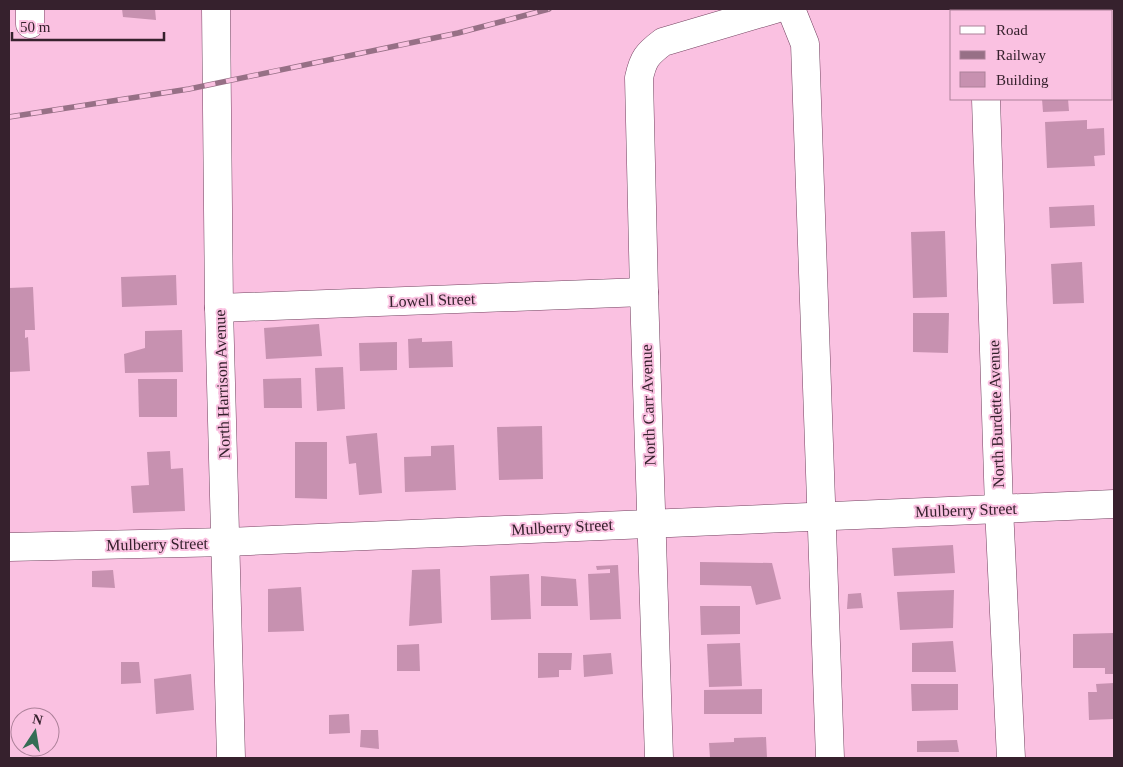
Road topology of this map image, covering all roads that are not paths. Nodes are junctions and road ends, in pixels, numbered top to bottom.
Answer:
1 (216, 9) edge
2 (775, 9) edge
3 (791, 9) edge
4 (986, 100) edge
5 (644, 292) junction
6 (220, 308) junction
7 (1114, 504) edge
8 (999, 508) junction
9 (822, 515) junction
10 (652, 522) junction
11 (227, 542) junction
12 (9, 547) edge
13 (232, 758) edge
14 (659, 758) edge
15 (830, 758) edge
16 (1011, 758) edge

1 - 6 street, North Harrison Avenue
2 - 5 street, North Carr Avenue
3 - 9 street
4 - 8 street, North Burdette Avenue
5 - 6 street, Lowell Street
5 - 10 street, North Carr Avenue
6 - 11 street, North Harrison Avenue
7 - 8 street, Mulberry Street
8 - 9 street, Mulberry Street
8 - 16 street, North Burdette Avenue
9 - 10 street, Mulberry Street
9 - 15 street
10 - 11 street, Mulberry Street
10 - 14 street, North Carr Avenue
11 - 12 street, Mulberry Street
11 - 13 street, North Harrison Avenue

